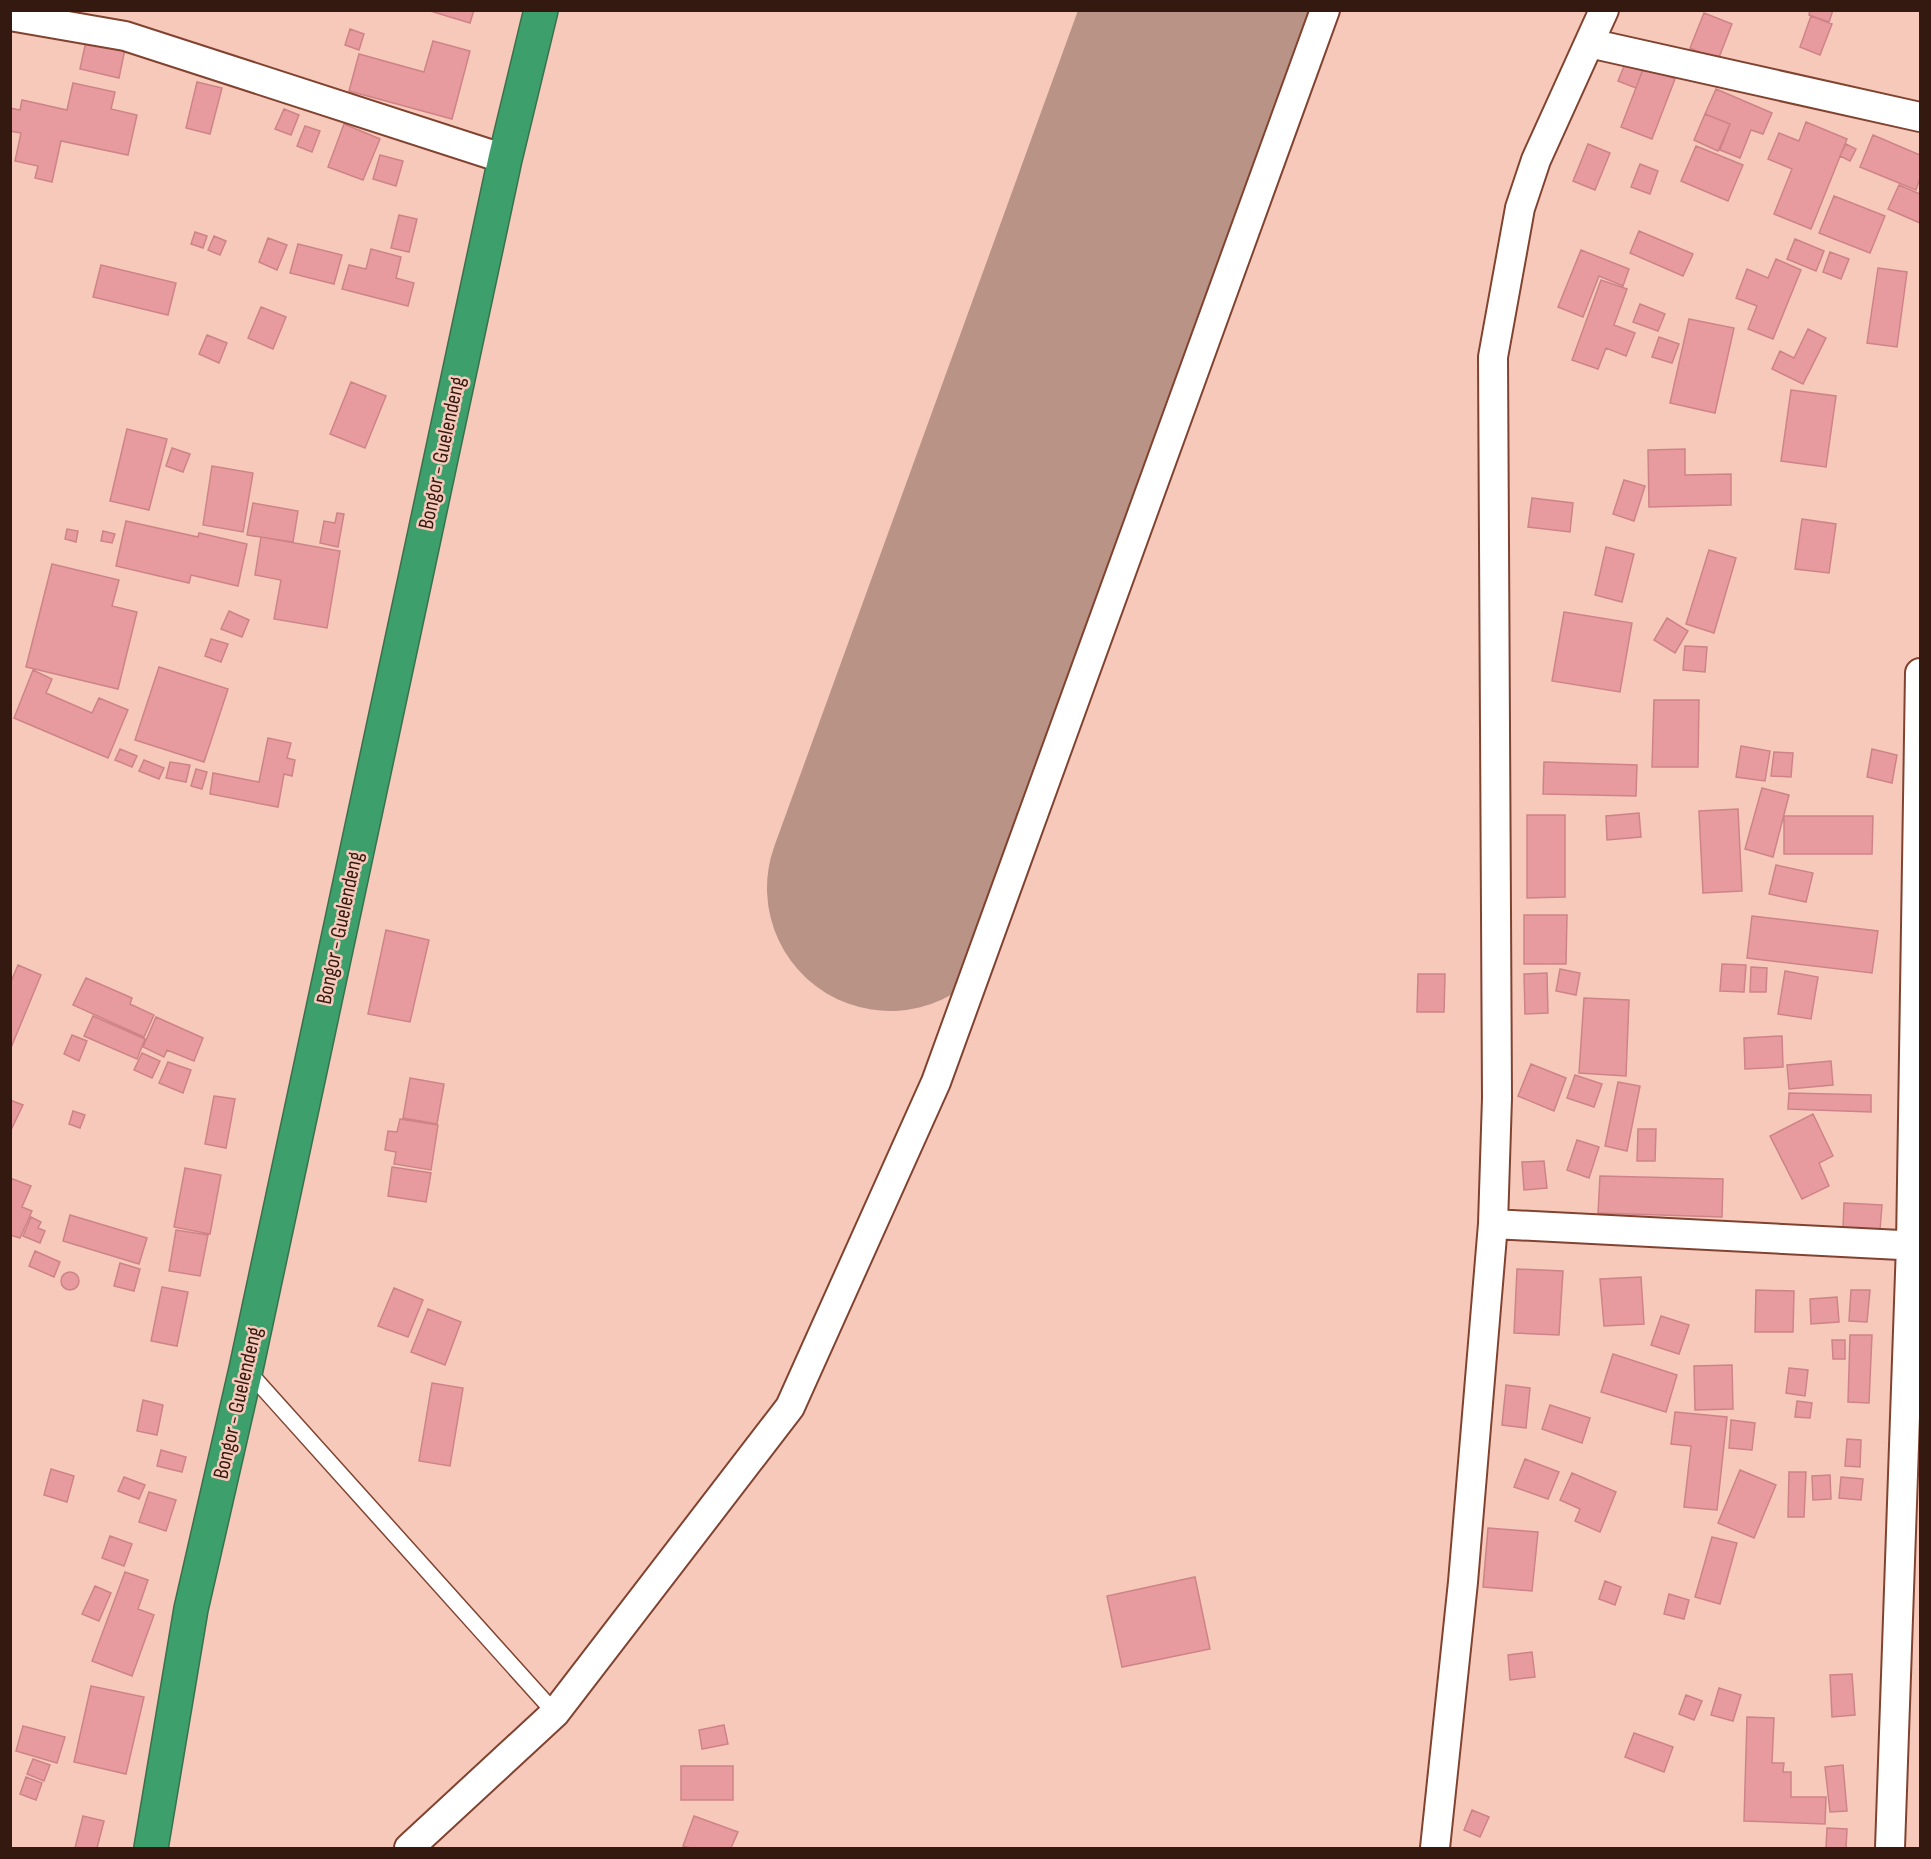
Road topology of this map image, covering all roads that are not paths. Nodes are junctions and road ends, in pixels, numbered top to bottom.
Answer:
1 (541, 10) edge
2 (1325, 10) edge
3 (1604, 10) edge
4 (10, 16) edge
5 (1589, 43) junction
6 (1920, 117) edge
7 (505, 159) junction
8 (1920, 673) edge
9 (1920, 697) edge
10 (1493, 1224) junction
11 (1916, 1246) edge
12 (246, 1369) junction
13 (1910, 1604) edge
14 (555, 1713) junction
15 (152, 1848) edge
16 (409, 1848) edge
17 (1435, 1848) edge
18 (1890, 1848) edge

1 - 7 highway, Bongor - Guelendeng
2 - 14 street
3 - 5 street
4 - 7 street
5 - 6 street
5 - 10 street
7 - 12 highway, Bongor - Guelendeng
8 - 9 street
9 - 11 street
10 - 11 street
10 - 17 street
11 - 13 street
12 - 14 lane
12 - 15 highway, Bongor - Guelendeng
13 - 18 street
14 - 16 street

